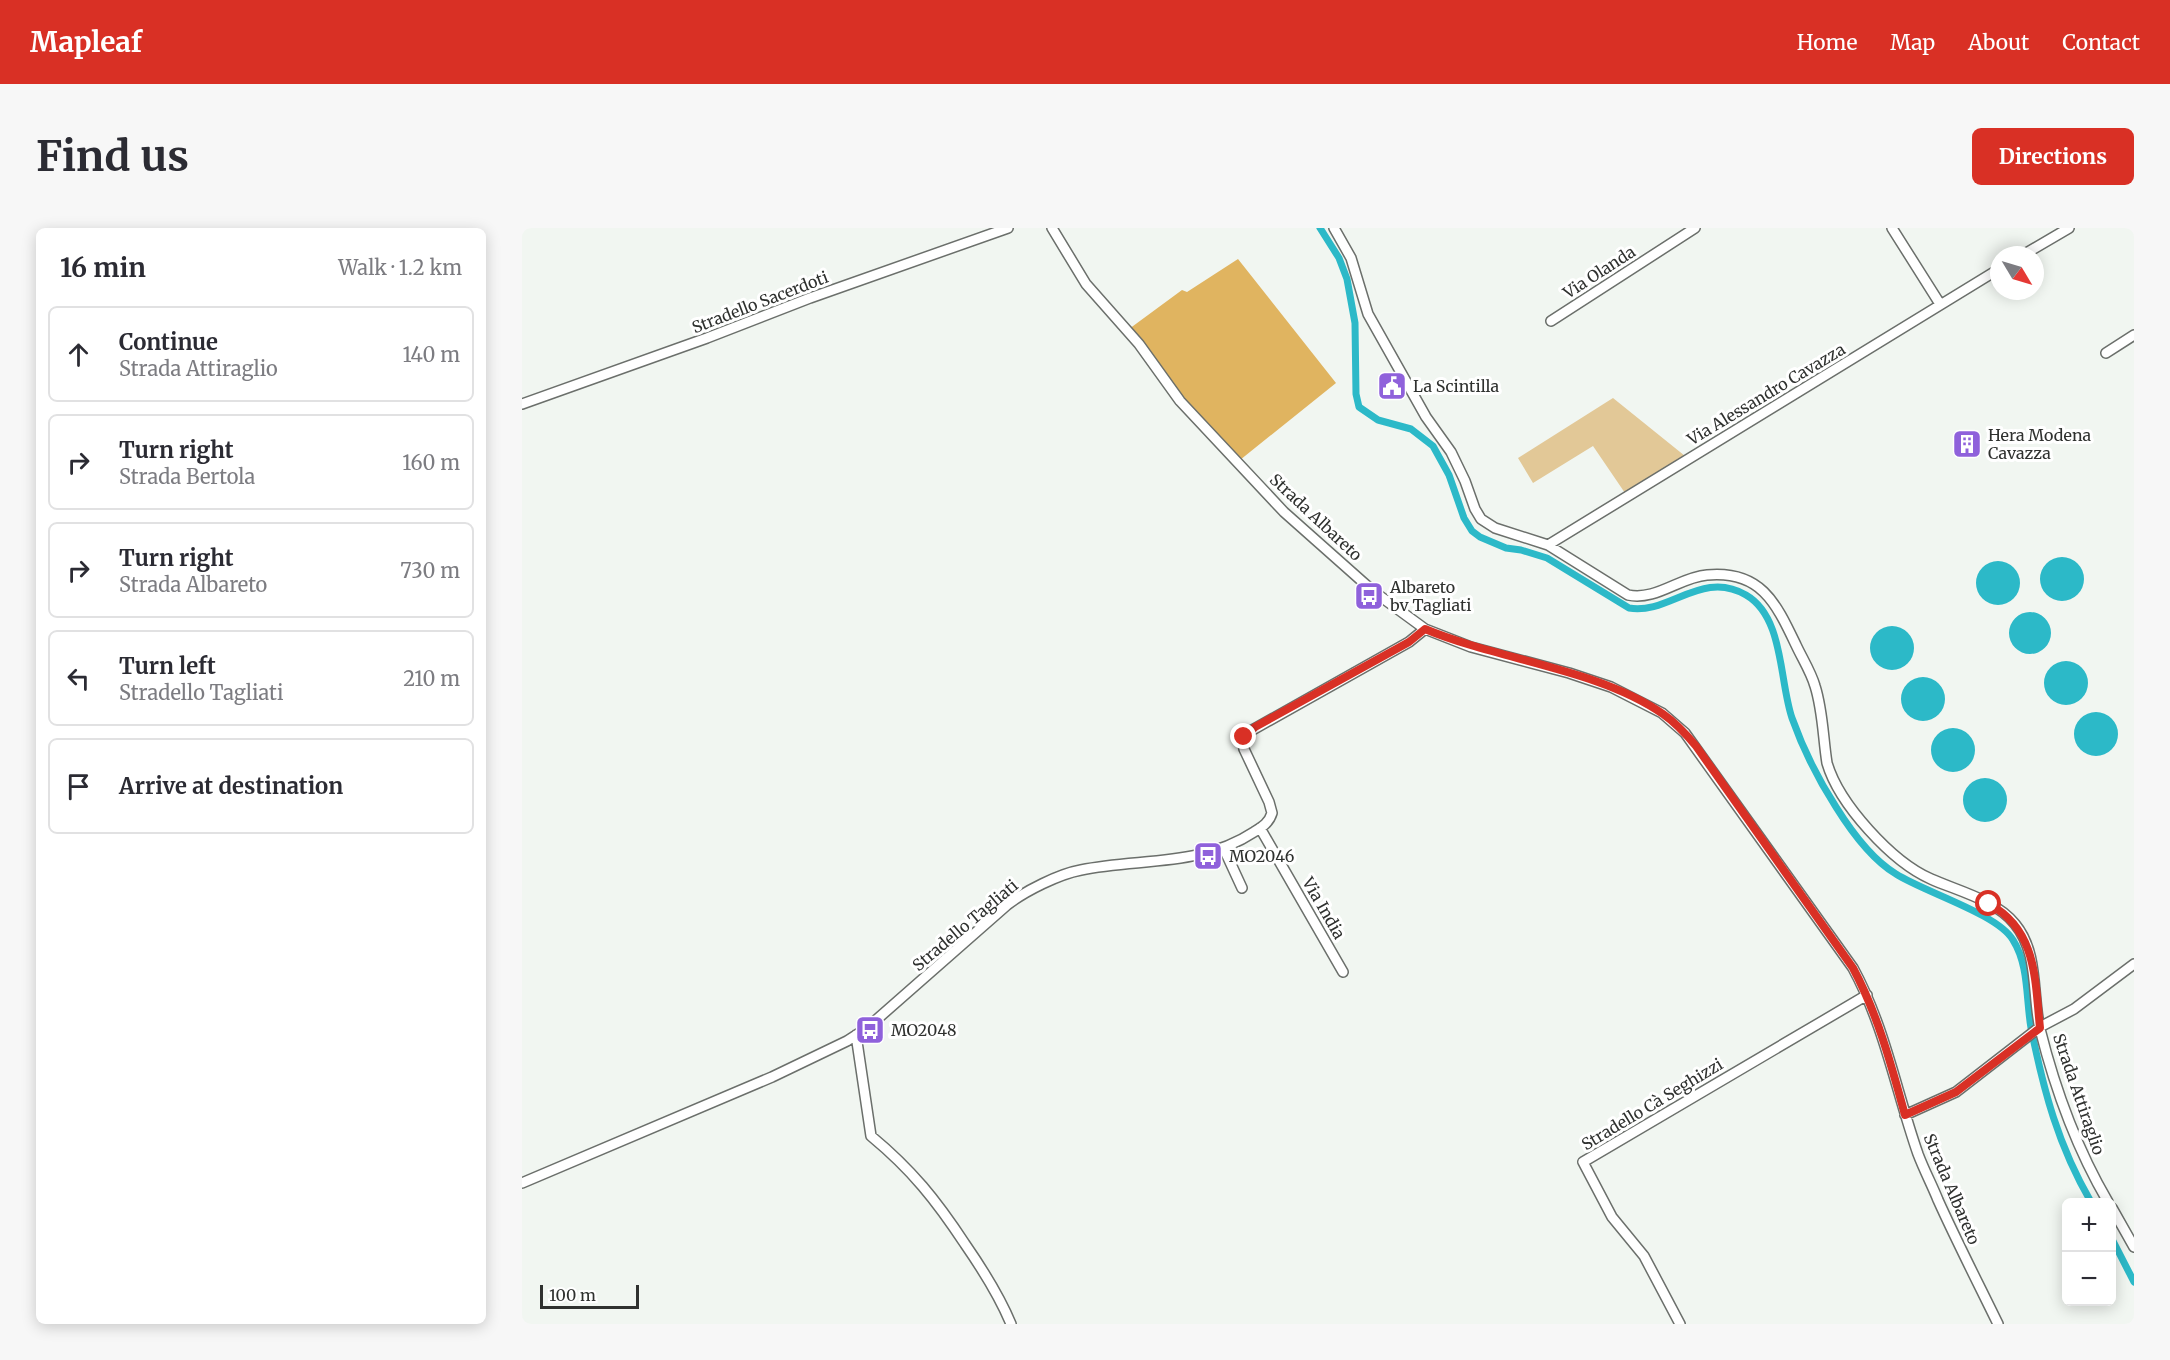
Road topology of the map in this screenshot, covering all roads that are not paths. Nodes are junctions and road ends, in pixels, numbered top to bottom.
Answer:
1 (1008, 228) edge
2 (1052, 228) edge
3 (1334, 228) edge
4 (1695, 228) edge
5 (1892, 228) edge
6 (2070, 228) edge
7 (2039, 246) edge
8 (1990, 274) edge
9 (1940, 304) junction
10 (1551, 321) dead end
11 (2134, 335) edge
12 (2106, 353) dead end
13 (522, 404) edge
14 (1548, 545) junction
15 (1425, 629) junction
16 (1260, 828) junction
17 (1224, 849) junction
18 (1242, 888) dead end
19 (2134, 964) edge
20 (1343, 972) dead end
21 (1867, 995) junction
22 (2040, 1028) junction
23 (856, 1035) junction
24 (1905, 1115) junction
25 (522, 1183) edge
26 (2106, 1198) edge
27 (2116, 1215) edge
28 (2134, 1247) edge
29 (1011, 1324) edge
30 (1680, 1324) edge
31 (1998, 1324) edge

1 - 13 street, Stradello Sacerdoti
2 - 15 street, Strada Albareto
3 - 14 street, Strada Attiraglio
4 - 10 street, Via Olanda
5 - 9 street
6 - 7 street
8 - 9 street, Via Alessandro Cavazza
9 - 14 street, Via Alessandro Cavazza
11 - 12 street
14 - 22 street, Strada Attiraglio
15 - 16 street
15 - 21 street, Strada Albareto
16 - 17 street, Stradello Tagliati
16 - 20 street, Via India
17 - 18 street
17 - 23 street, Stradello Tagliati
19 - 22 street
21 - 24 street, Strada Albareto
21 - 30 street, Stradello Cà Seghizzi
22 - 24 street
22 - 26 street, Strada Attiraglio
23 - 25 street, Stradello Tagliati
23 - 29 street
24 - 31 street, Strada Albareto
27 - 28 street

